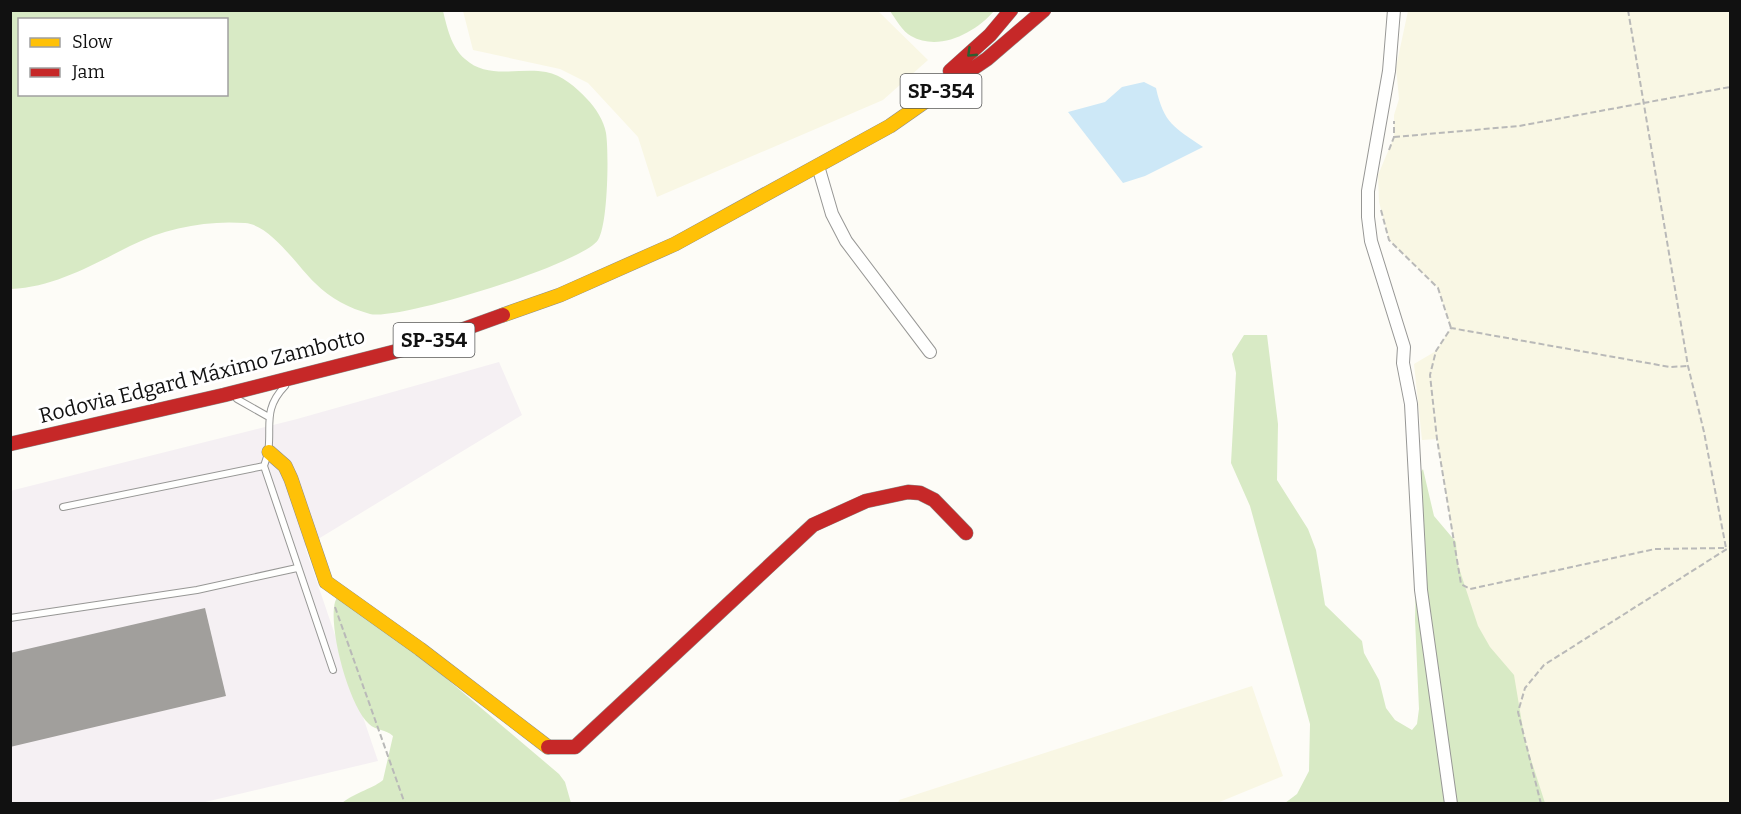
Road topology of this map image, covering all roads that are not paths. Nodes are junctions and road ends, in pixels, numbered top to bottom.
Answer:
1 (1011, 10) edge
2 (1044, 10) edge
3 (1056, 10) edge
4 (1394, 10) edge
5 (987, 59) junction
6 (824, 163) junction
7 (930, 351) dead end
8 (292, 378) junction
9 (224, 395) junction
10 (267, 416) junction
11 (10, 444) edge
12 (267, 459) junction
13 (63, 507) dead end
14 (966, 533) dead end
15 (297, 568) junction
16 (10, 618) edge
17 (333, 670) dead end
18 (1451, 804) edge

1 -> 6 main road, Rodovia Edgard Máximo Zambotto / SP-354
2 - 5 main road, Rodovia Edgard Máximo Zambotto / SP-354
3 - 5 main road
4 - 18 street
5 - 6 main road, Rodovia Edgard Máximo Zambotto / SP-354
6 - 7 street
6 - 8 main road, Rodovia Edgard Máximo Zambotto / SP-354
8 - 9 main road, Rodovia Edgard Máximo Zambotto / SP-354
8 - 10 lane
9 - 10 lane
9 - 11 main road, Rodovia Edgard Máximo Zambotto / SP-354
10 - 12 lane
12 - 13 lane
12 - 14 main road
12 - 15 lane
15 - 16 lane
15 - 17 lane

